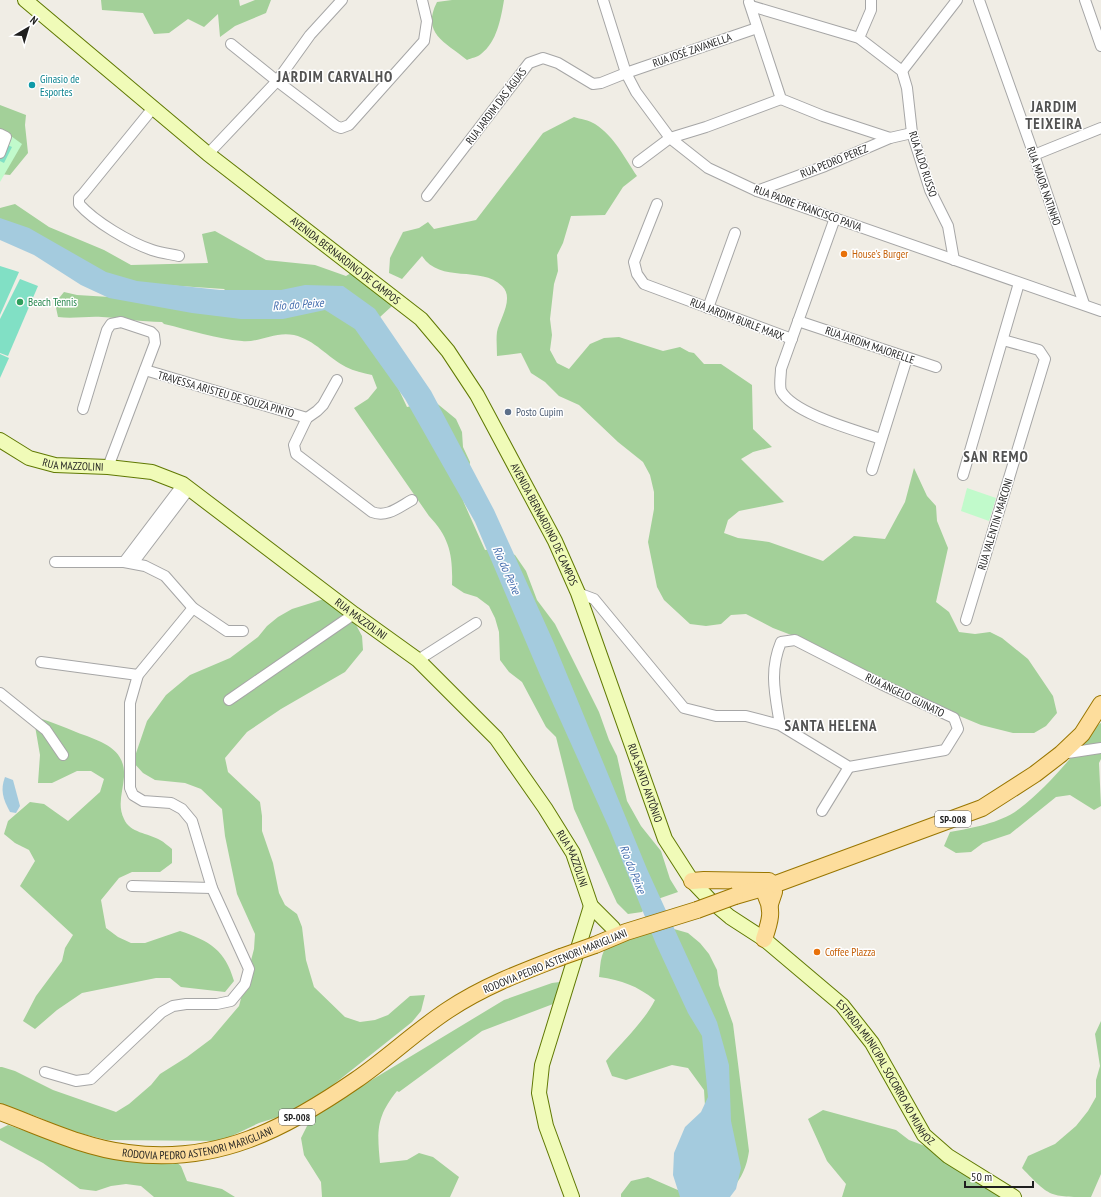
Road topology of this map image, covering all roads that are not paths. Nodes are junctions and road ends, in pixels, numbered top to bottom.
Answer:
1 (25, 0) edge
2 (342, 0) edge
3 (422, 0) edge
4 (603, 0) edge
5 (871, 0) edge
6 (957, 0) edge
7 (979, 0) edge
8 (1086, 0) edge
9 (750, 3) edge
10 (757, 28) junction
11 (859, 38) junction
12 (231, 44) dead end
13 (1101, 46) edge
14 (902, 71) junction
15 (626, 72) junction
16 (277, 81) junction
17 (781, 99) junction
18 (153, 108) junction
19 (1101, 128) edge
20 (912, 133) junction
21 (0, 134) edge
22 (670, 138) junction
23 (890, 138) junction
24 (0, 153) edge
25 (208, 154) junction
26 (1034, 155) junction
27 (638, 162) dead end
28 (756, 191) junction
29 (427, 196) dead end
30 (657, 204) dead end
31 (835, 218) junction
32 (735, 233) dead end
33 (179, 256) dead end
34 (954, 260) junction
35 (1019, 283) junction
36 (1084, 304) junction
37 (708, 308) junction
38 (1101, 312) edge
39 (801, 322) junction
40 (792, 339) junction
41 (1003, 340) junction
42 (907, 358) junction
43 (936, 367) dead end
44 (145, 370) junction
45 (337, 380) dead end
46 (83, 409) dead end
47 (307, 418) junction
48 (881, 439) junction
49 (0, 440) edge
50 (108, 467) junction
51 (872, 470) dead end
52 (963, 475) dead end
53 (186, 486) junction
54 (412, 500) dead end
55 (55, 562) dead end
56 (128, 563) junction
57 (578, 593) junction
58 (193, 608) junction
59 (354, 614) junction
60 (966, 620) dead end
61 (476, 623) dead end
62 (243, 631) dead end
63 (418, 660) junction
64 (42, 662) dead end
65 (138, 674) junction
66 (0, 693) edge
67 (229, 700) dead end
68 (1100, 707) edge
69 (780, 725) junction
70 (1101, 748) edge
71 (1062, 754) junction
72 (64, 755) dead end
73 (849, 767) junction
74 (822, 811) dead end
75 (692, 881) junction
76 (132, 886) dead end
77 (767, 886) junction
78 (212, 888) junction
79 (591, 906) junction
80 (621, 933) junction
81 (764, 939) junction
82 (45, 1072) dead end
83 (0, 1112) edge
84 (572, 1197) edge
85 (1014, 1197) edge

1 - 18 street, AVENIDA BERNARDINO DE CAMPOS
2 - 16 street
3 - 16 street
4 - 15 street, RUA PADRE FRANCISCO PAIVA
5 - 11 street
6 - 14 street
7 - 26 street, RUA MAJOR NATINHO
8 - 13 street
9 - 10 street
9 - 11 street
10 - 15 street, RUA JOSÉ ZAVANELLA
10 - 17 street
11 - 14 street
12 - 16 street
14 - 20 street, RUA ALDO RUSSO
15 - 22 street, RUA PADRE FRANCISCO PAIVA
15 - 29 street, RUA JARDIM DAS ÁGUAS
16 - 25 street
17 - 22 street
17 - 23 street
18 - 25 street, AVENIDA BERNARDINO DE CAMPOS
18 - 33 street
19 - 26 street
20 - 23 street, RUA PEDRO PEREZ
20 - 34 street, RUA ALDO RUSSO
21 - 24 street
22 - 27 street
22 - 28 street, RUA PADRE FRANCISCO PAIVA
23 - 28 street, RUA PEDRO PEREZ
25 - 57 street, AVENIDA BERNARDINO DE CAMPOS
26 - 36 street, RUA MAJOR NATINHO
28 - 31 street, RUA PADRE FRANCISCO PAIVA
30 - 37 street, RUA JARDIM BURLE MARX
31 - 34 street, RUA PADRE FRANCISCO PAIVA
31 - 39 street, RUA JARDIM BURLE MARX
32 - 37 street
34 - 35 street, RUA PADRE FRANCISCO PAIVA
35 - 36 street, RUA PADRE FRANCISCO PAIVA
35 - 41 street
36 - 38 street, RUA PADRE FRANCISCO PAIVA
37 - 40 street, RUA JARDIM BURLE MARX
39 - 40 street, RUA JARDIM BURLE MARX
39 - 42 street, RUA JARDIM MAJORELLE
40 - 48 street
41 - 52 street
41 - 60 street, RUA VALENTIN MARCONI
42 - 43 street, RUA JARDIM MAJORELLE
42 - 48 street
44 - 46 street
44 - 47 street, TRAVESSA ARISTEU DE SOUZA PINTO
44 - 50 street
45 - 47 street, TRAVESSA ARISTEU DE SOUZA PINTO
47 - 54 street, TRAVESSA ARISTEU DE SOUZA PINTO
48 - 51 street
49 - 50 street, RUA MAZZOLINI
50 - 53 street, RUA MAZZOLINI
53 - 56 street
53 - 59 street, RUA MAZZOLINI
55 - 56 street
56 - 58 street
57 - 69 street
57 - 75 street, RUA SANTO ANTÔNIO
58 - 62 street
58 - 65 street
59 - 63 street, RUA MAZZOLINI
59 - 67 street
61 - 63 street
63 - 79 street, RUA MAZZOLINI
64 - 65 street
65 - 78 street
66 - 72 street
68 - 71 main road, RODOVIA PEDRO ASTENORI MARIGLIANI / SP-008
69 - 73 street
69 - 73 street, RUA ANGELO GUINATO
70 - 71 street
71 - 77 main road, RODOVIA PEDRO ASTENORI MARIGLIANI / SP-008
73 - 74 street
75 - 77 main road
75 - 81 street, RUA SANTO ANTÔNIO
76 - 78 street
77 - 80 main road, RODOVIA PEDRO ASTENORI MARIGLIANI / SP-008, bridge
77 - 81 main road
78 - 82 street
79 - 80 street, RUA MAZZOLINI
79 - 84 street
80 - 83 main road, RODOVIA PEDRO ASTENORI MARIGLIANI / SP-008, bridge
81 - 85 street, ESTRADA MUNICIPAL SOCORRO AO MUNHOZ

